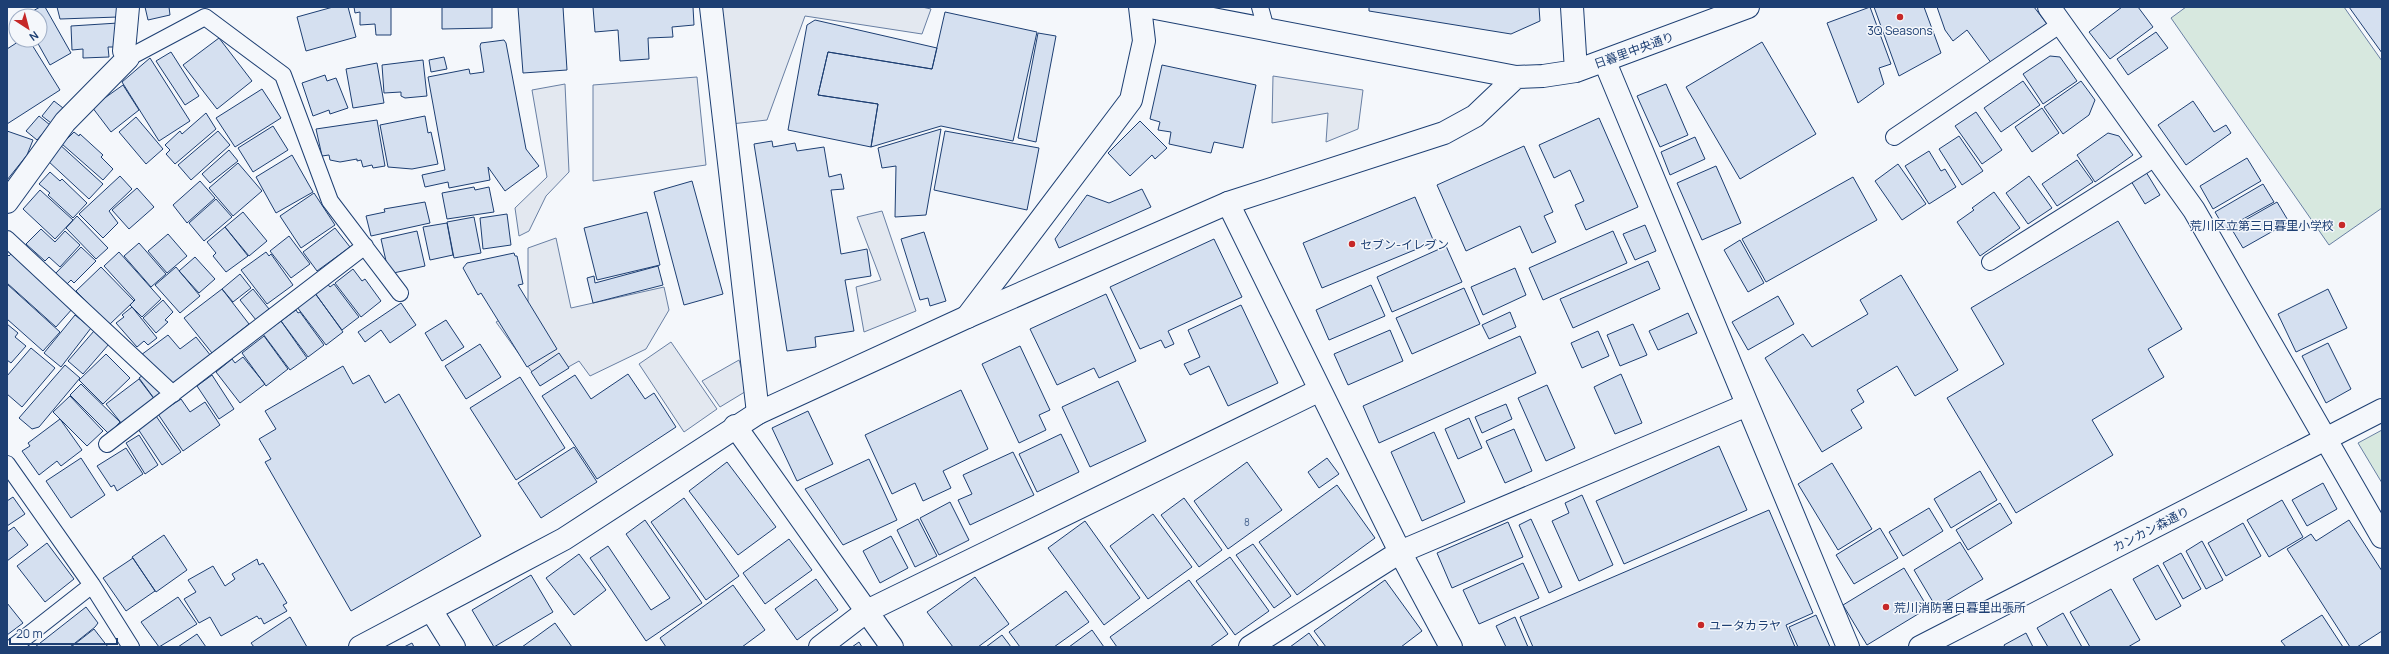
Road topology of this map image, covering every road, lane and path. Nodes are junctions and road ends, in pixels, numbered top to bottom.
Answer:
1 (128, 7) edge
2 (711, 7) edge
3 (1140, 7) edge
4 (1150, 7) edge
5 (1260, 7) edge
6 (1572, 7) edge
7 (1748, 7) edge
8 (2055, 16) edge
9 (1266, 29) junction
10 (128, 58) junction
11 (1605, 62) junction
12 (1576, 71) junction
13 (1516, 77) junction
14 (1894, 137) dead end
15 (2157, 157) junction
16 (7, 202) edge
17 (1228, 203) junction
18 (7, 239) edge
19 (365, 246) junction
20 (1990, 262) dead end
21 (400, 293) dead end
22 (967, 317) junction
23 (1320, 390) junction
24 (173, 394) junction
25 (1746, 405) junction
26 (2382, 410) edge
27 (758, 413) junction
28 (735, 426) junction
29 (2326, 439) junction
30 (108, 444) dead end
31 (7, 464) edge
32 (2382, 536) edge
33 (1400, 552) junction
34 (92, 585) junction
35 (431, 610) junction
36 (867, 611) junction
37 (13, 647) edge
38 (131, 647) edge
39 (360, 647) edge
40 (454, 647) edge
41 (820, 647) edge
42 (892, 647) edge
43 (1250, 647) edge
44 (1451, 647) edge
45 (1848, 647) edge
46 (1920, 647) edge

1 - 10 street
2 - 27 street
3 - 22 street
4 - 9 street, 日暮里中央通り
5 - 9 lane
6 - 12 street
7 - 11 street, 日暮里中央通り
8 - 14 lane
8 - 15 street
9 - 13 street, 日暮里中央通り
10 - 16 street
10 - 19 lane
11 - 12 street, 日暮里中央通り
11 - 25 street
12 - 13 street, 日暮里中央通り
13 - 17 street
15 - 20 lane
15 - 29 street
17 - 22 street
17 - 23 street
18 - 24 lane
19 - 21 lane
19 - 24 lane
22 - 27 street
23 - 33 street
23 - 36 street
24 - 30 lane
25 - 33 street
25 - 45 street
26 - 29 street, カンカン森通り
27 - 28 street
28 - 35 street
28 - 36 street
29 - 32 street
29 - 46 street, カンカン森通り
31 - 34 lane
33 - 43 street
33 - 44 street
34 - 37 lane
34 - 38 lane
35 - 39 street
35 - 40 street
36 - 41 street
36 - 42 street

